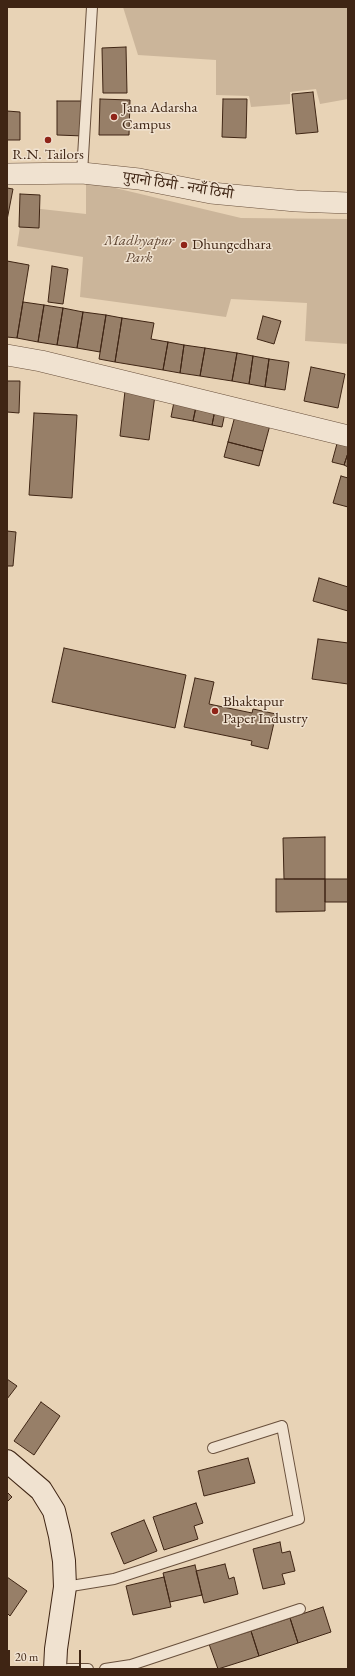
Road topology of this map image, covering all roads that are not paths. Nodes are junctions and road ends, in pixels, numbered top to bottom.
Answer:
1 (92, 7) edge
2 (82, 173) junction
3 (7, 174) edge
4 (348, 203) edge
5 (7, 355) edge
6 (348, 436) edge
7 (213, 1448) dead end
8 (7, 1461) edge
9 (65, 1587) junction
10 (300, 1609) dead end
11 (55, 1669) edge
12 (68, 1669) edge
13 (88, 1669) edge
14 (105, 1669) edge

1 - 2 lane
2 - 3 street, पुरानो ठिमी - नयाँ ठिमी
2 - 4 street, पुरानो ठिमी - नयाँ ठिमी
5 - 6 street
7 - 9 lane
8 - 9 main road
9 - 11 main road
10 - 14 lane
12 - 13 lane

